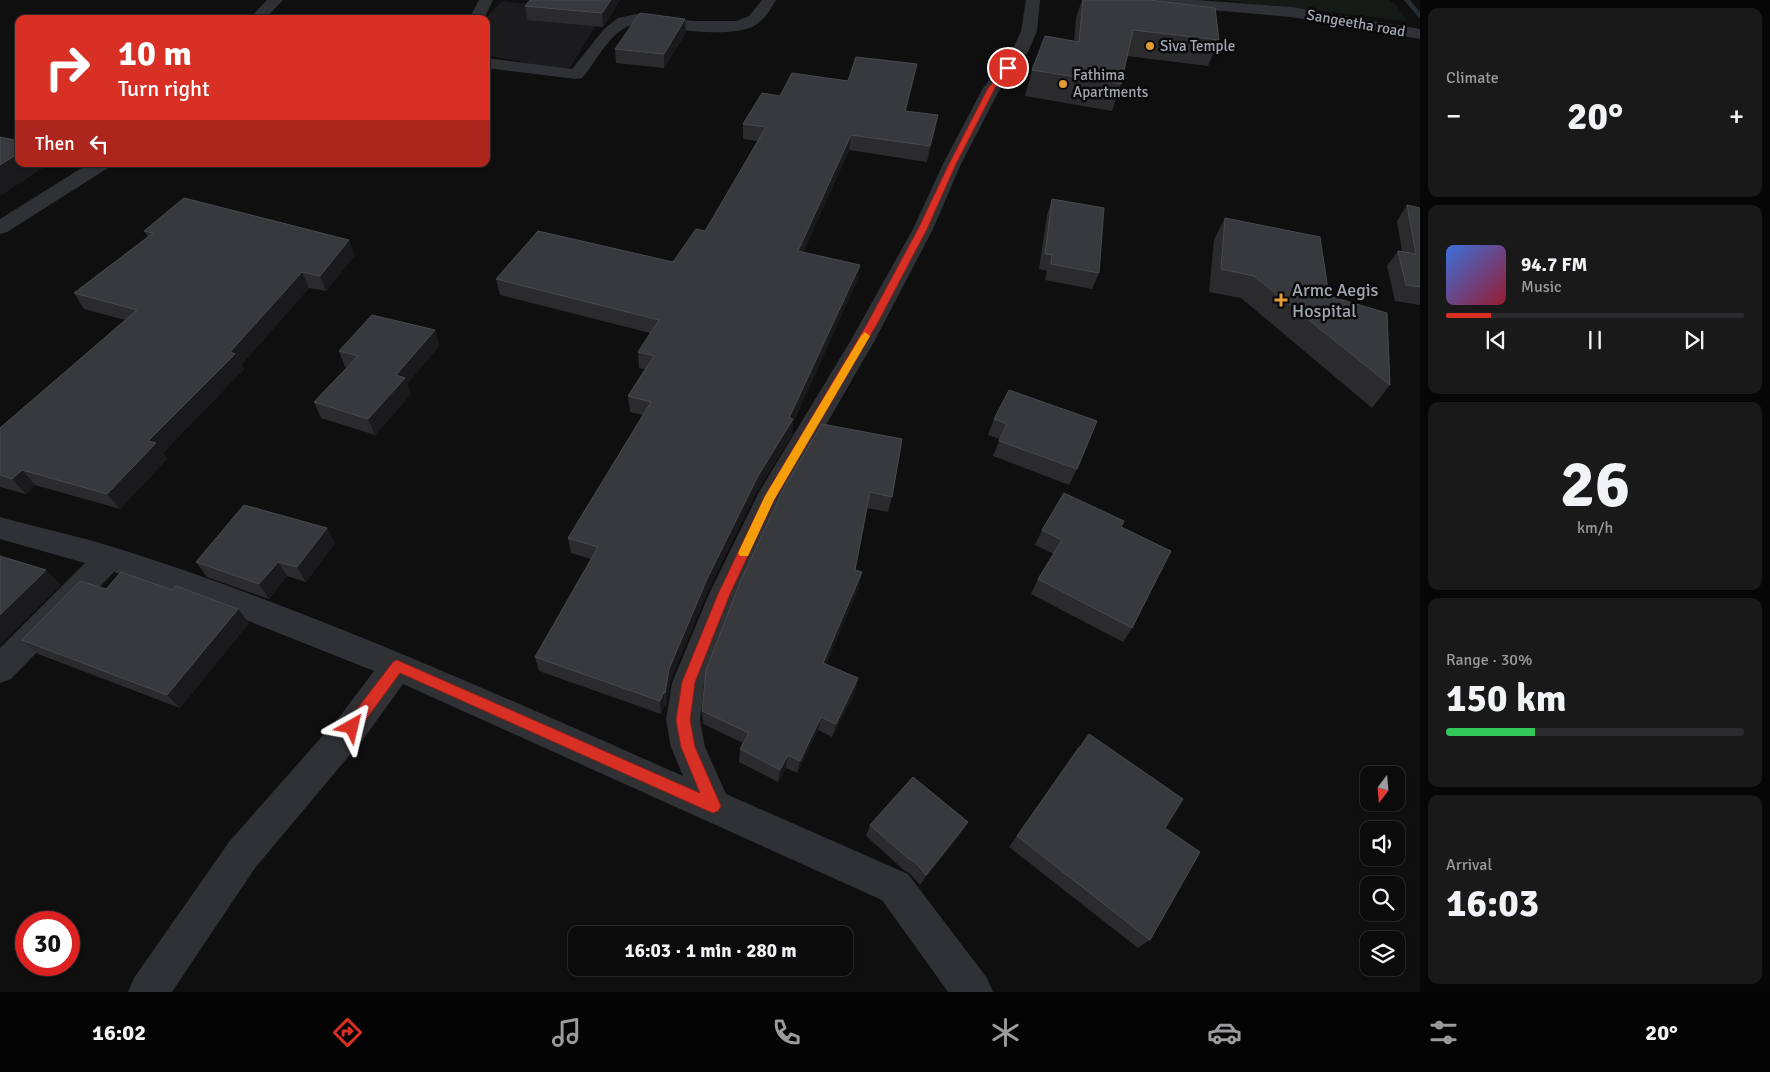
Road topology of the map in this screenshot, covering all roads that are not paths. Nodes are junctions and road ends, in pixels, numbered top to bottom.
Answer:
1 (276, 0) edge
2 (486, 0) edge
3 (769, 0) edge
4 (1033, 0) edge
5 (1142, 0) edge
6 (260, 15) edge
7 (478, 15) edge
8 (1420, 34) edge
9 (490, 63) edge
10 (95, 167) edge
11 (0, 228) edge
12 (0, 528) edge
13 (109, 558) junction
14 (397, 666) junction
15 (0, 669) edge
16 (713, 806) junction
17 (148, 992) edge
18 (973, 992) edge

1 - 6 street
2 - 7 street
3 - 9 street
4 - 16 street
5 - 8 street, Sangeetha road
10 - 11 street
12 - 13 street
13 - 14 street
13 - 15 street
14 - 16 street
14 - 17 street
16 - 18 street

